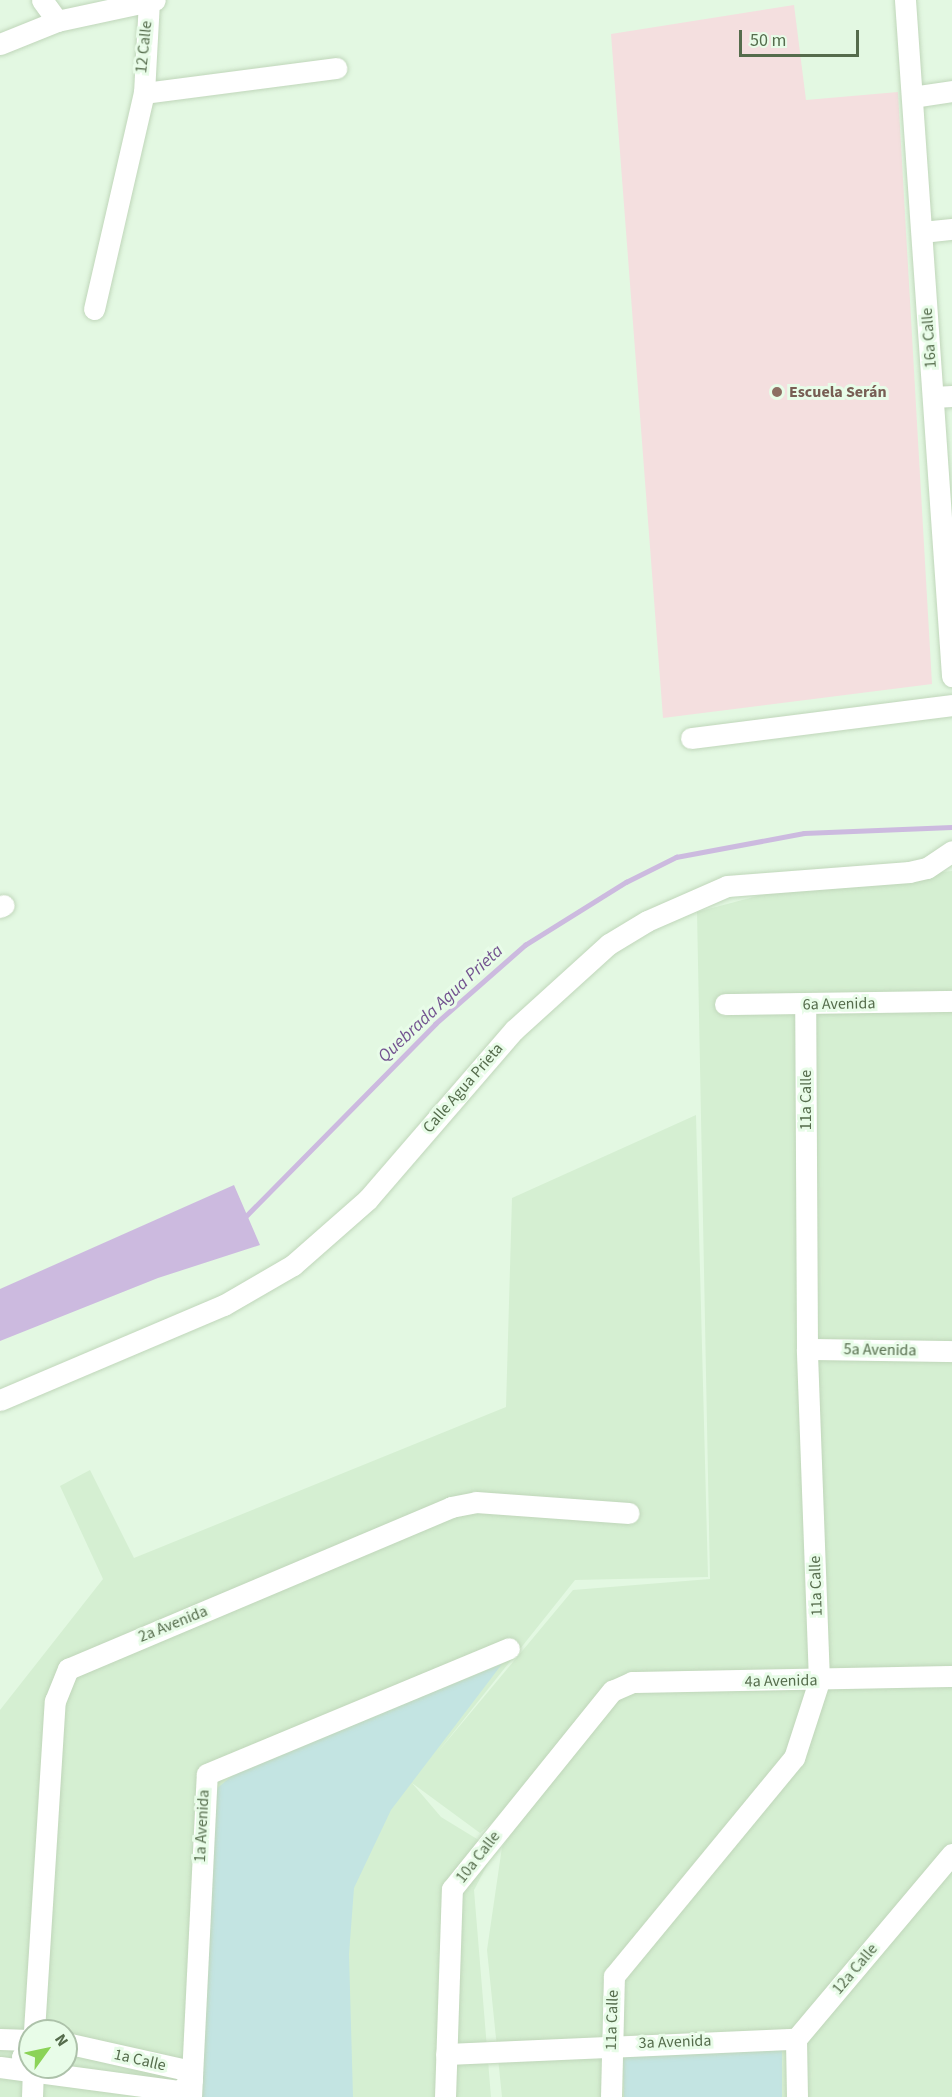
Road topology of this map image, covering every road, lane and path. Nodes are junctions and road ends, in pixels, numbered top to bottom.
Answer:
1 (42, 0) edge
2 (151, 0) edge
3 (905, 0) edge
4 (119, 4) edge
5 (57, 21) junction
6 (0, 44) edge
7 (336, 68) dead end
8 (952, 91) edge
9 (144, 93) junction
10 (912, 97) junction
11 (952, 229) edge
12 (921, 232) junction
13 (94, 309) dead end
14 (943, 396) edge
15 (947, 546) edge
16 (952, 676) edge
17 (952, 705) edge
18 (691, 738) dead end
19 (952, 851) edge
20 (952, 1001) edge
21 (725, 1005) dead end
22 (805, 1005) junction
23 (807, 1349) junction
24 (952, 1351) edge
25 (0, 1400) edge
26 (629, 1513) dead end
27 (509, 1648) dead end
28 (952, 1676) edge
29 (819, 1681) junction
30 (612, 1691) joint
31 (952, 1854) edge
32 (35, 2019) edge
33 (0, 2039) edge
34 (796, 2039) junction
35 (18, 2040) edge
36 (611, 2044) junction
37 (78, 2046) edge
38 (446, 2054) junction
39 (0, 2067) edge
40 (18, 2067) edge
41 (78, 2075) edge
42 (35, 2079) edge
43 (192, 2088) edge
44 (32, 2097) edge
45 (445, 2097) edge
46 (611, 2097) edge
47 (796, 2097) edge

1 - 5 street
2 - 4 street
2 - 9 street, 12 Calle
3 - 10 street, 16a Calle
4 - 5 street
5 - 6 street
7 - 9 street
8 - 10 street
9 - 13 street, 12 Calle
10 - 12 street, 16a Calle
11 - 12 street
12 - 14 street, 16a Calle
14 - 15 street, 16a Calle
15 - 16 street, 16a Calle
17 - 18 street
19 - 25 street, Calle Agua Prieta
20 - 22 street, 6a Avenida
21 - 22 street, 6a Avenida
22 - 23 street, 11a Calle
23 - 24 street, 5a Avenida
23 - 29 street, 11a Calle
26 - 32 street, 2a Avenida
27 - 43 street, 1a Avenida
28 - 29 street, 4a Avenida
29 - 30 street, 4a Avenida
29 - 36 street, 11a Calle
30 - 38 street, 10a Calle
31 - 34 street, 12a Calle
33 - 35 street
34 - 36 street, 3a Avenida
34 - 47 street
36 - 38 street, 3a Avenida
36 - 46 street, 11a Calle
37 - 43 street, 1a Calle
38 - 45 street, 10a Calle
39 - 40 street, 1a Calle
41 - 43 street, 1a Calle
42 - 44 street

